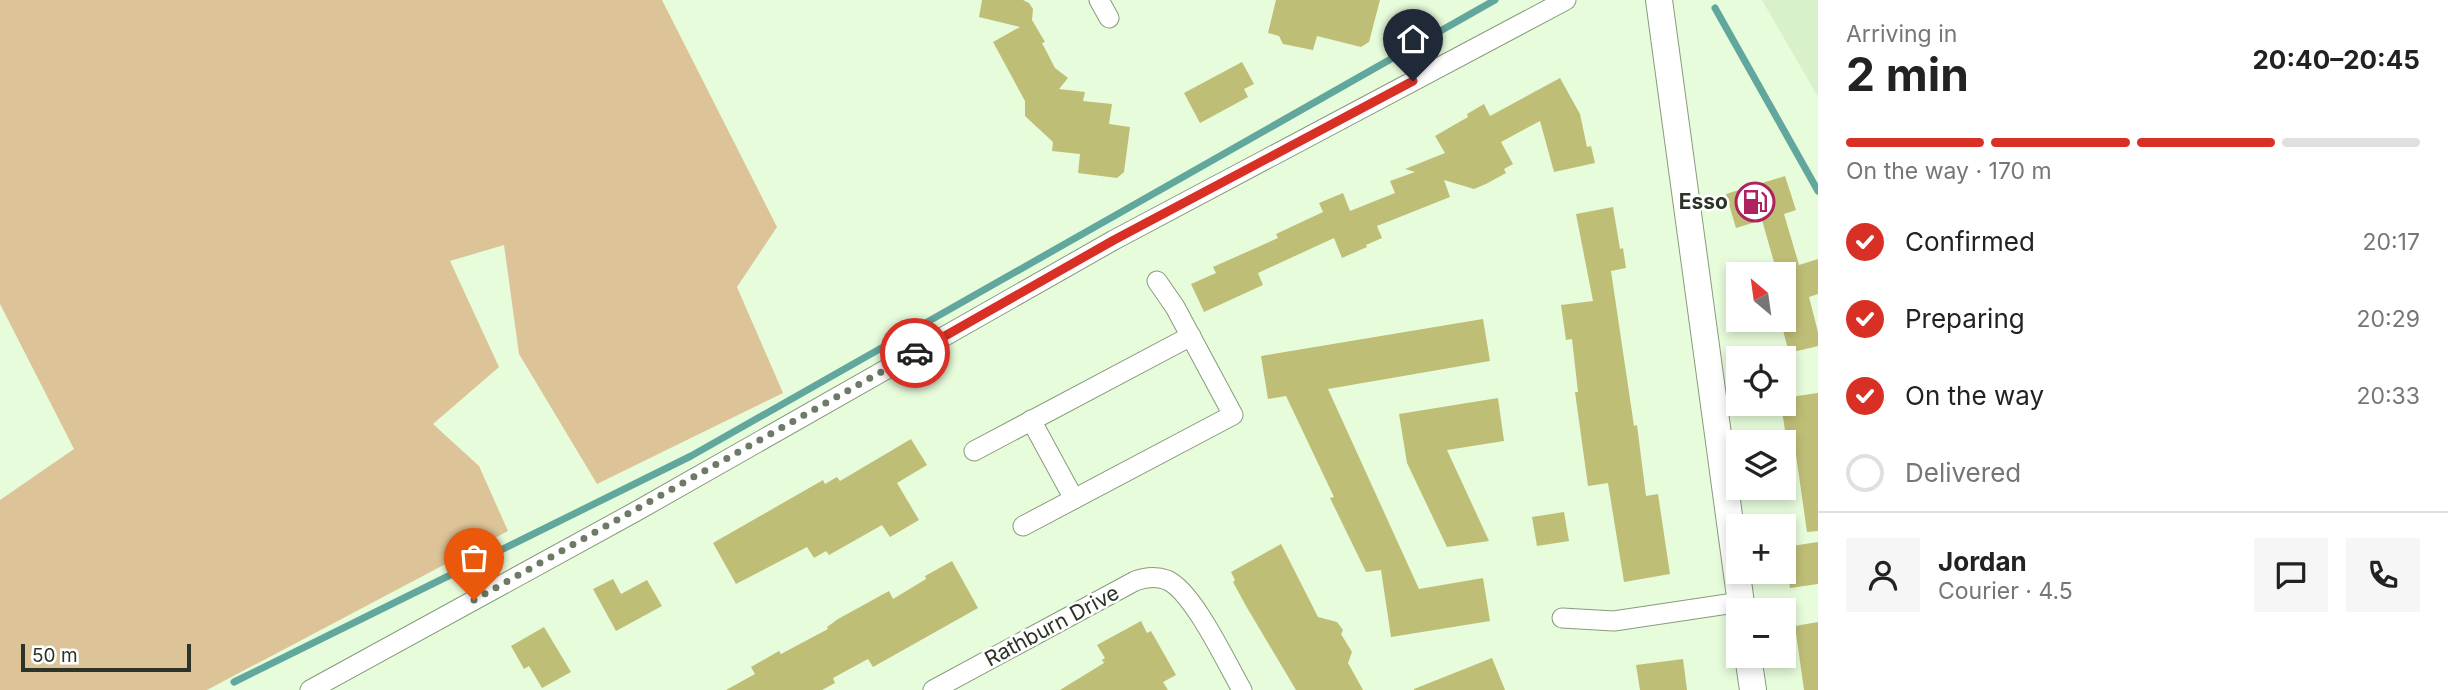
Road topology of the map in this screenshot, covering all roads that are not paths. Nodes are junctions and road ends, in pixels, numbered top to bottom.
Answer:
1 (1099, 0) edge
2 (1566, 0) edge
3 (1659, 0) edge
4 (1109, 18) dead end
5 (1157, 281) dead end
6 (1191, 336) junction
7 (1031, 420) junction
8 (974, 450) dead end
9 (1074, 499) junction
10 (1023, 526) dead end
11 (1740, 598) edge
12 (1726, 608) edge
13 (1562, 618) dead end
14 (1750, 668) edge
15 (310, 690) edge
16 (933, 690) edge
17 (1242, 690) edge
18 (1753, 690) edge

1 - 4 street
2 - 15 street
3 - 11 main road
5 - 6 street
6 - 7 street
6 - 9 street
7 - 8 street
7 - 9 street
9 - 10 street
12 - 13 street
14 - 18 main road
16 - 17 street, Rathburn Drive

